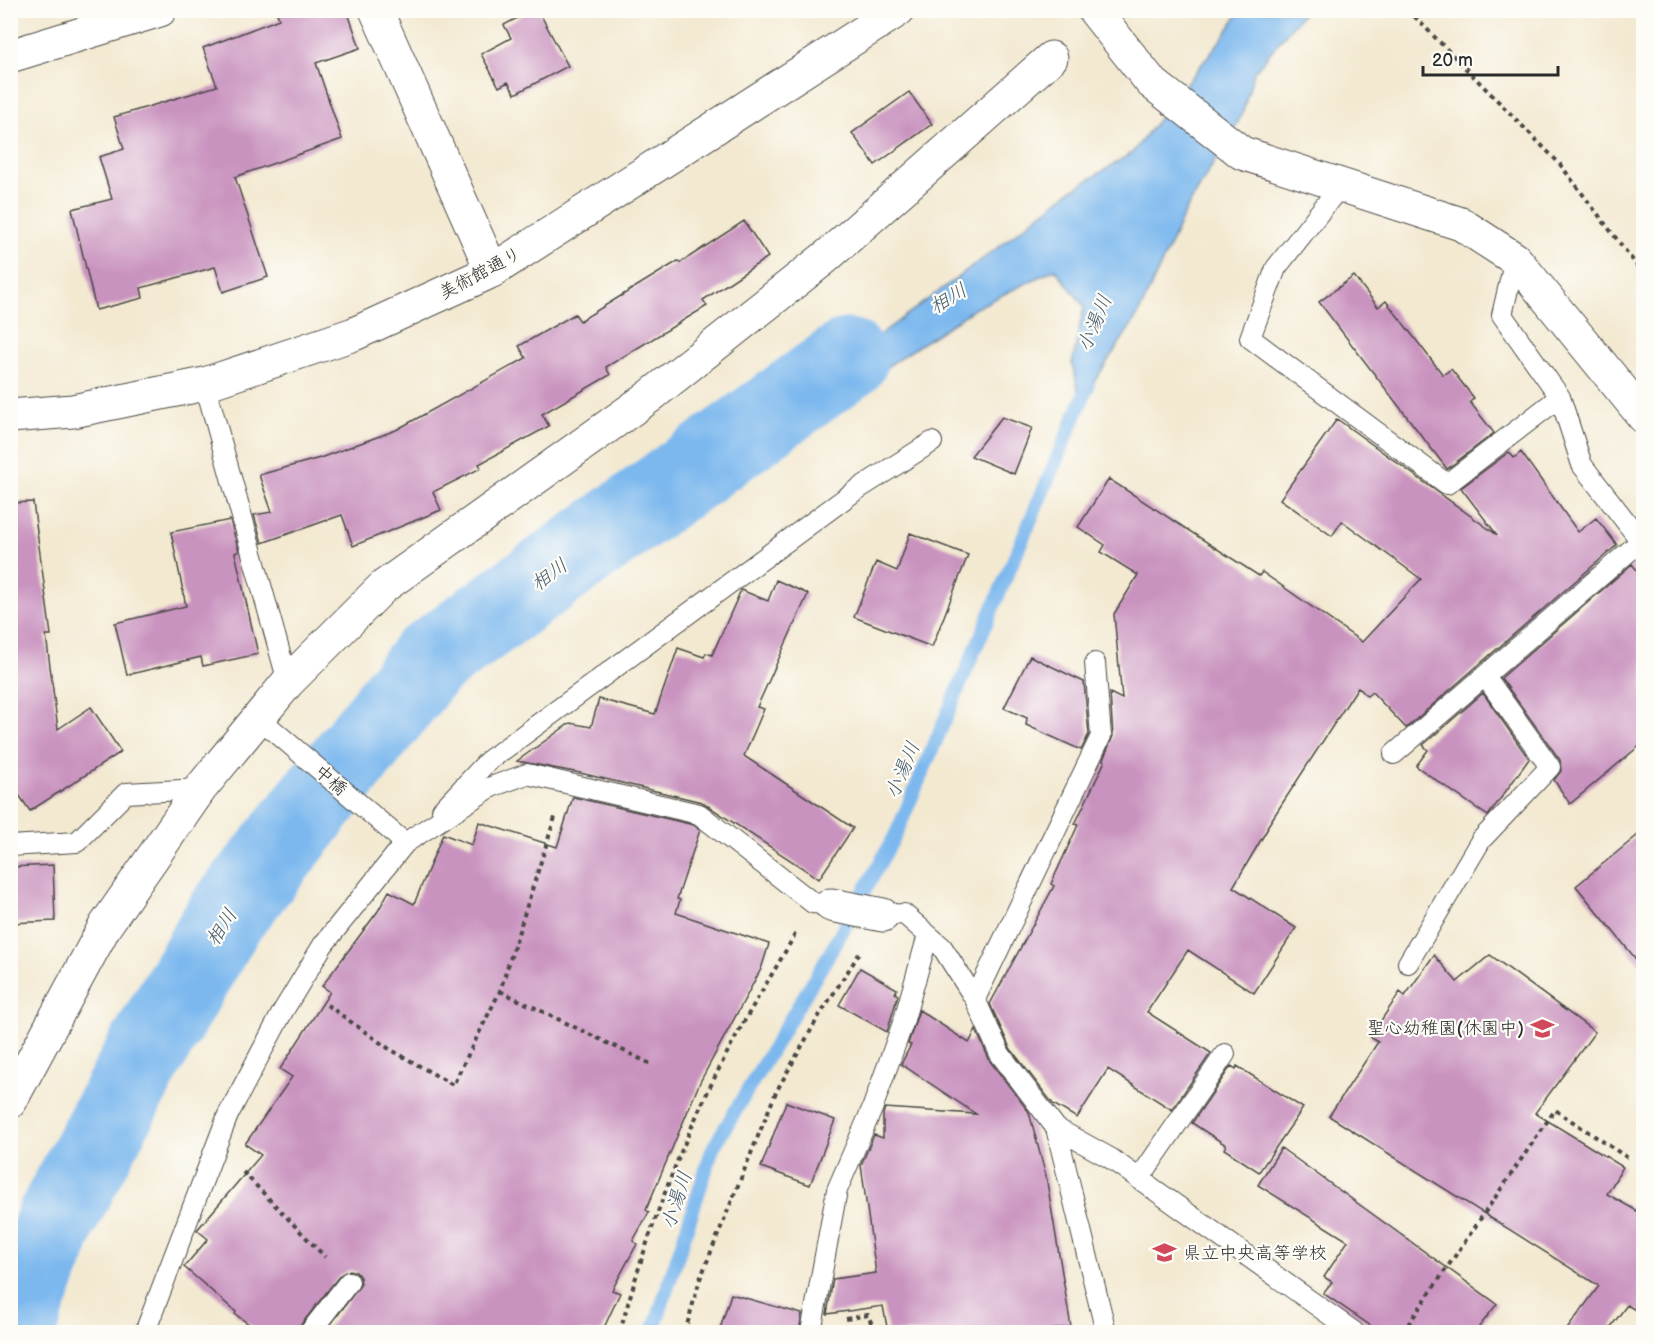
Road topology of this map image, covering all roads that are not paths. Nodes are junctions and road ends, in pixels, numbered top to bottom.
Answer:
1 (160, 10) edge
2 (376, 10) edge
3 (898, 10) edge
4 (1094, 10) edge
5 (10, 56) edge
6 (1051, 58) dead end
7 (1341, 185) junction
8 (1515, 259) junction
9 (492, 271) junction
10 (205, 384) junction
11 (1560, 397) junction
12 (10, 416) edge
13 (1644, 417) edge
14 (932, 442) dead end
15 (1642, 543) edge
16 (1095, 663) dead end
17 (1485, 676) junction
18 (288, 682) junction
19 (258, 717) junction
20 (1394, 754) dead end
21 (200, 789) junction
22 (412, 838) junction
23 (10, 846) edge
24 (822, 904) joint
25 (883, 915) joint
26 (928, 935) junction
27 (1408, 963) dead end
28 (975, 999) junction
29 (1225, 1054) dead end
30 (10, 1102) edge
31 (1056, 1128) junction
32 (1139, 1179) junction
33 (349, 1282) road end
34 (145, 1332) edge
35 (310, 1332) edge
36 (811, 1332) edge
37 (1106, 1332) edge
38 (1354, 1332) edge

1 - 5 main road
2 - 9 main road
3 - 9 main road, 美術館通り
4 - 7 main road
6 - 18 main road
7 - 8 main road
7 - 11 lane
8 - 11 lane
8 - 13 main road
9 - 10 main road, 美術館通り
10 - 12 main road, 美術館通り
10 - 18 lane
11 - 15 lane
14 - 22 lane
15 - 17 lane
16 - 28 lane
17 - 20 lane
17 - 27 lane
18 - 19 main road
19 - 21 main road
19 - 22 lane, 中橋
21 - 23 lane
21 - 30 main road
22 - 24 lane
22 - 34 lane
24 - 25 main road
25 - 26 lane
26 - 28 lane
26 - 36 lane
28 - 31 lane
29 - 32 lane
31 - 32 lane
31 - 37 lane
32 - 38 lane
33 - 35 lane

